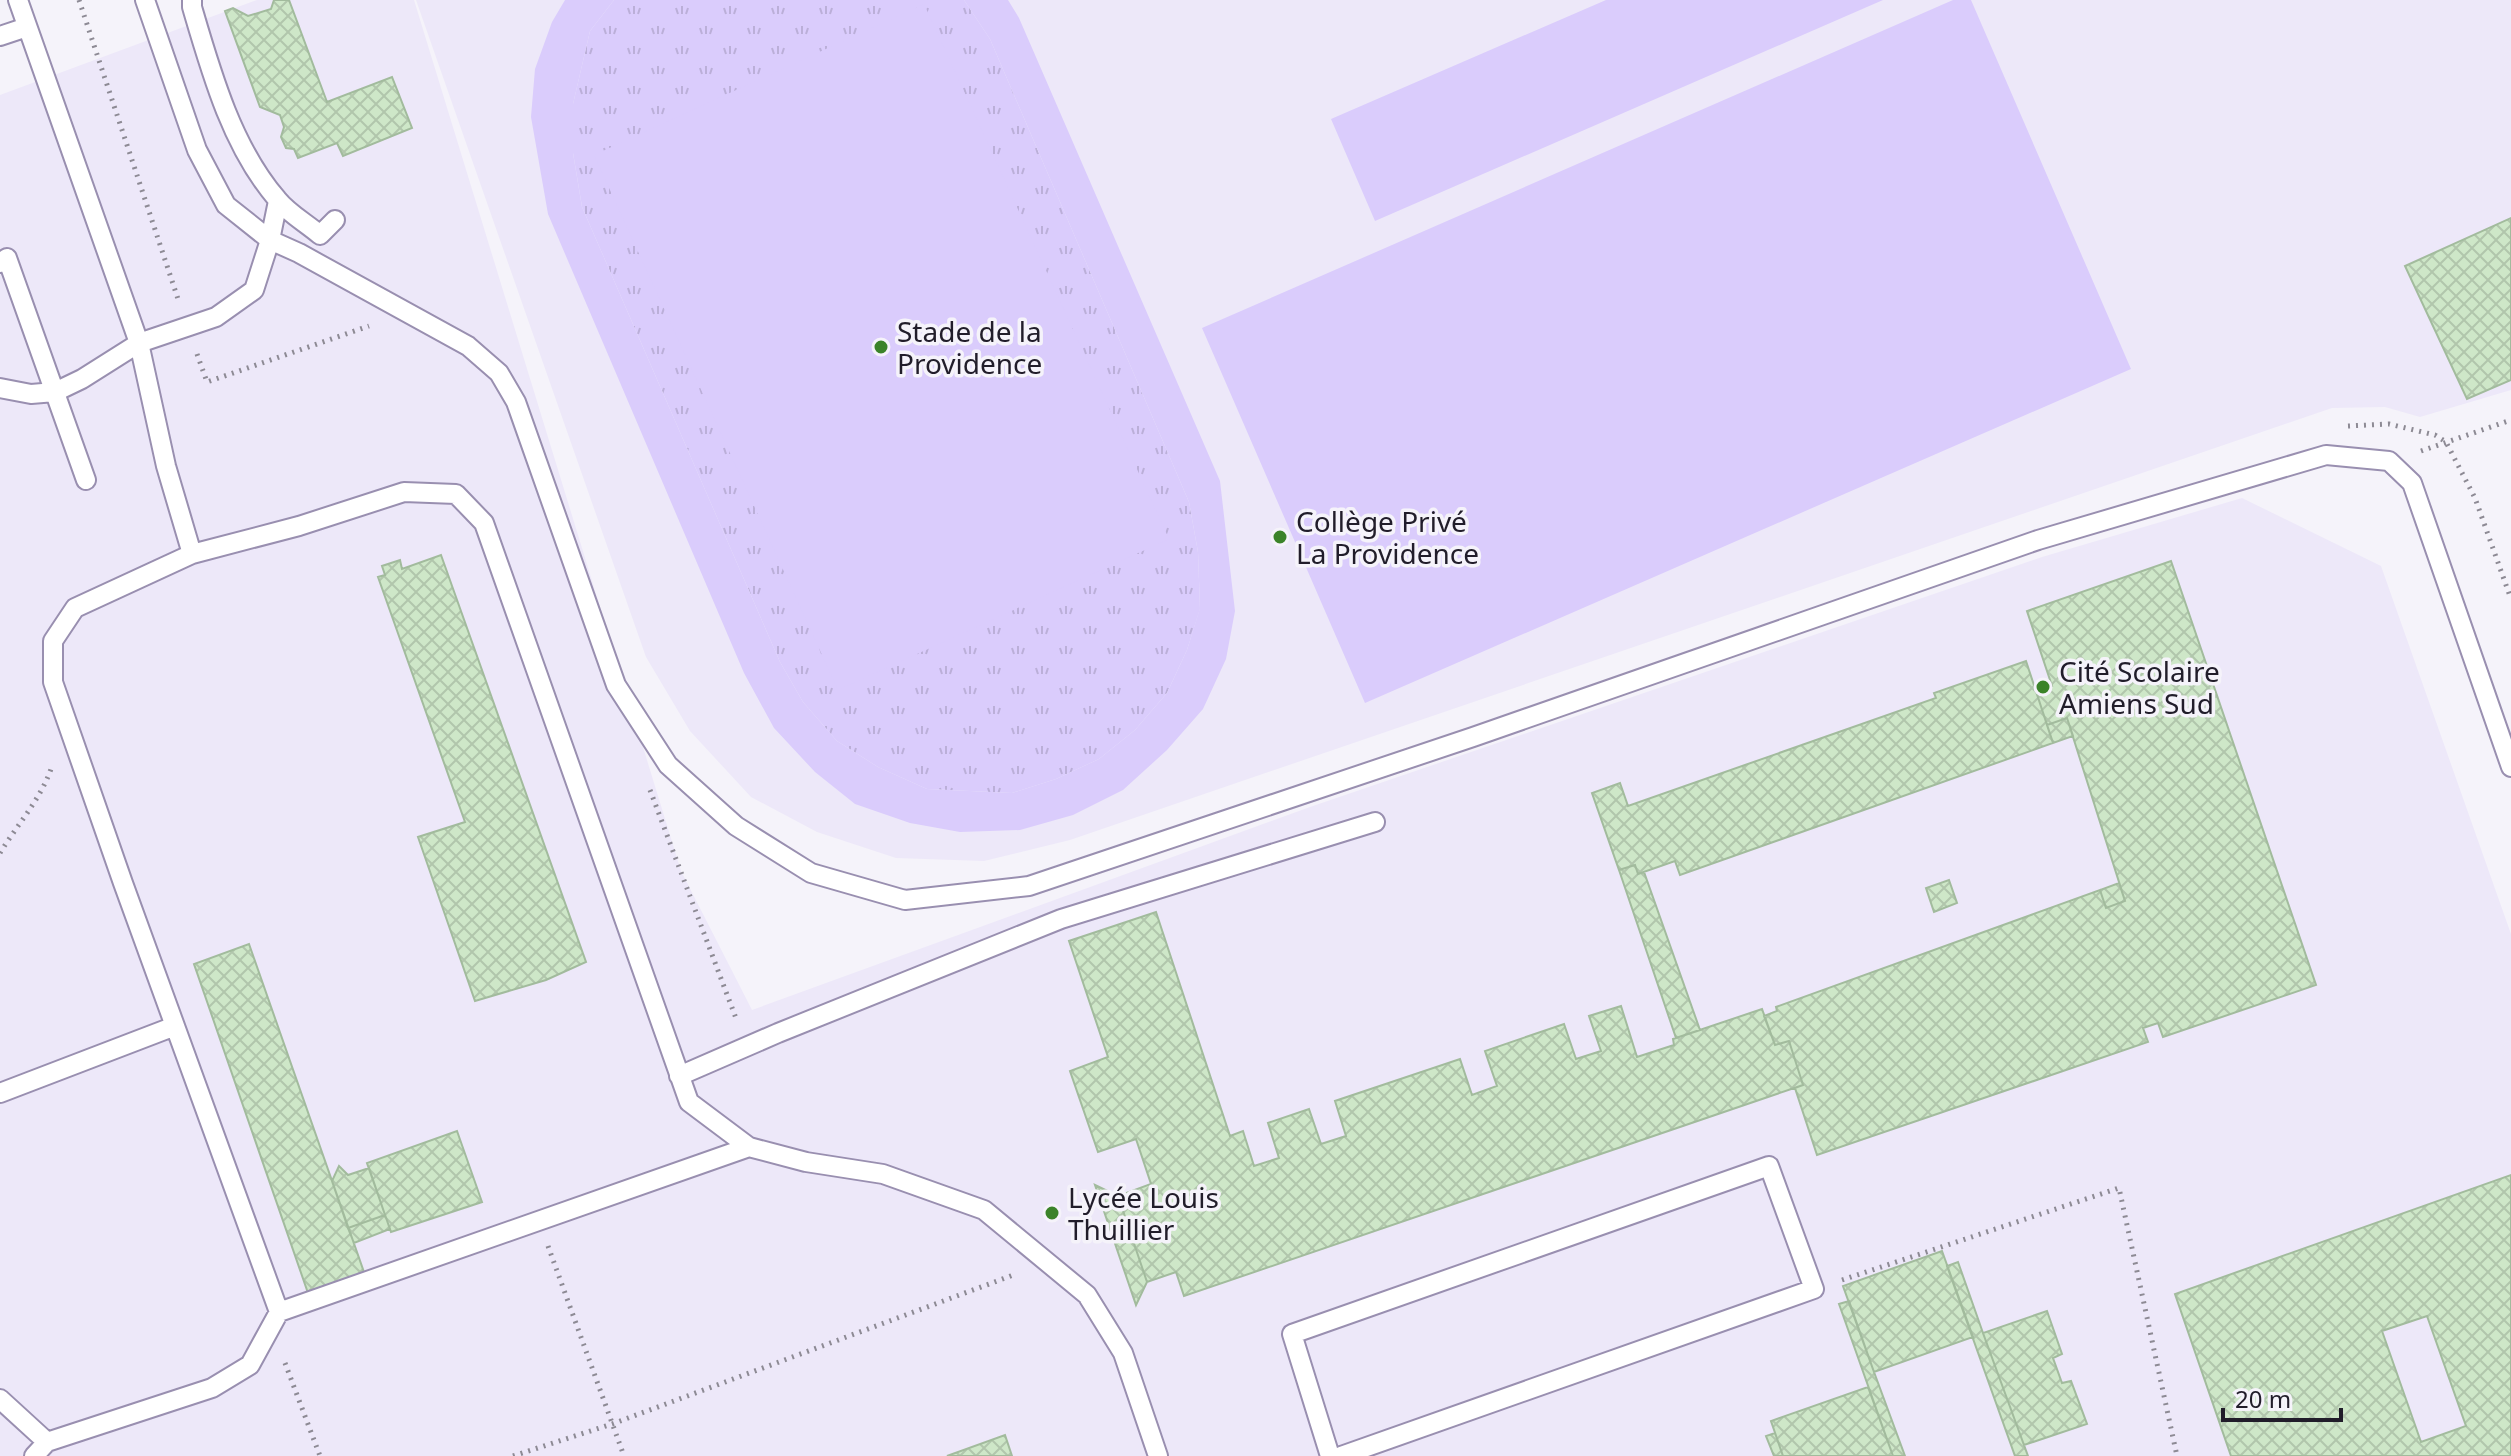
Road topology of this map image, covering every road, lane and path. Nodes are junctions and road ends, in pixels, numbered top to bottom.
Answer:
1 (18, 0) edge
2 (79, 0) edge
3 (145, 0) edge
4 (192, 0) edge
5 (27, 27) junction
6 (0, 36) edge
7 (278, 201) junction
8 (335, 220) dead end
9 (270, 240) junction
10 (0, 263) edge
11 (393, 305) junction
12 (187, 327) junction
13 (139, 343) junction
14 (0, 388) edge
15 (55, 392) junction
16 (2511, 420) edge
17 (2339, 427) dead end
18 (2446, 442) junction
19 (2389, 461) junction
20 (86, 480) dead end
21 (192, 554) junction
22 (2511, 599) edge
23 (67, 723) junction
24 (2511, 767) edge
25 (648, 785) dead end
26 (1375, 822) dead end
27 (0, 853) edge
28 (175, 1026) junction
29 (747, 1048) junction
30 (679, 1076) junction
31 (0, 1093) edge
32 (749, 1147) junction
33 (539, 1221) junction
34 (1046, 1262) junction
35 (1814, 1289) junction
36 (275, 1320) junction
37 (0, 1399) edge
38 (612, 1424) junction
39 (41, 1449) edge
40 (320, 1456) edge
41 (513, 1456) edge
42 (624, 1456) edge
43 (1158, 1456) edge
44 (1330, 1456) edge
45 (1341, 1456) edge
46 (2177, 1456) edge

1 - 5 lane
2 - 12 path
3 - 9 lane
4 - 7 lane
5 - 6 lane
5 - 13 lane
7 - 8 lane
7 - 9 lane
9 - 11 lane
9 - 12 lane
10 - 15 lane
11 - 12 path
11 - 19 lane
12 - 13 lane
13 - 15 lane
13 - 21 lane
14 - 15 lane
15 - 20 lane
16 - 18 path
17 - 18 path
18 - 19 path
18 - 22 path
19 - 24 lane
21 - 23 lane
21 - 30 lane
23 - 27 path
23 - 28 lane
25 - 29 path
26 - 29 lane
28 - 31 lane
28 - 36 lane
29 - 30 lane
30 - 32 lane
32 - 33 lane
32 - 34 lane
33 - 36 lane
33 - 38 path
34 - 38 path
34 - 43 lane
35 - 44 lane
35 - 45 lane
35 - 46 path
36 - 39 lane
36 - 40 path
37 - 39 lane
38 - 41 path
38 - 42 path

